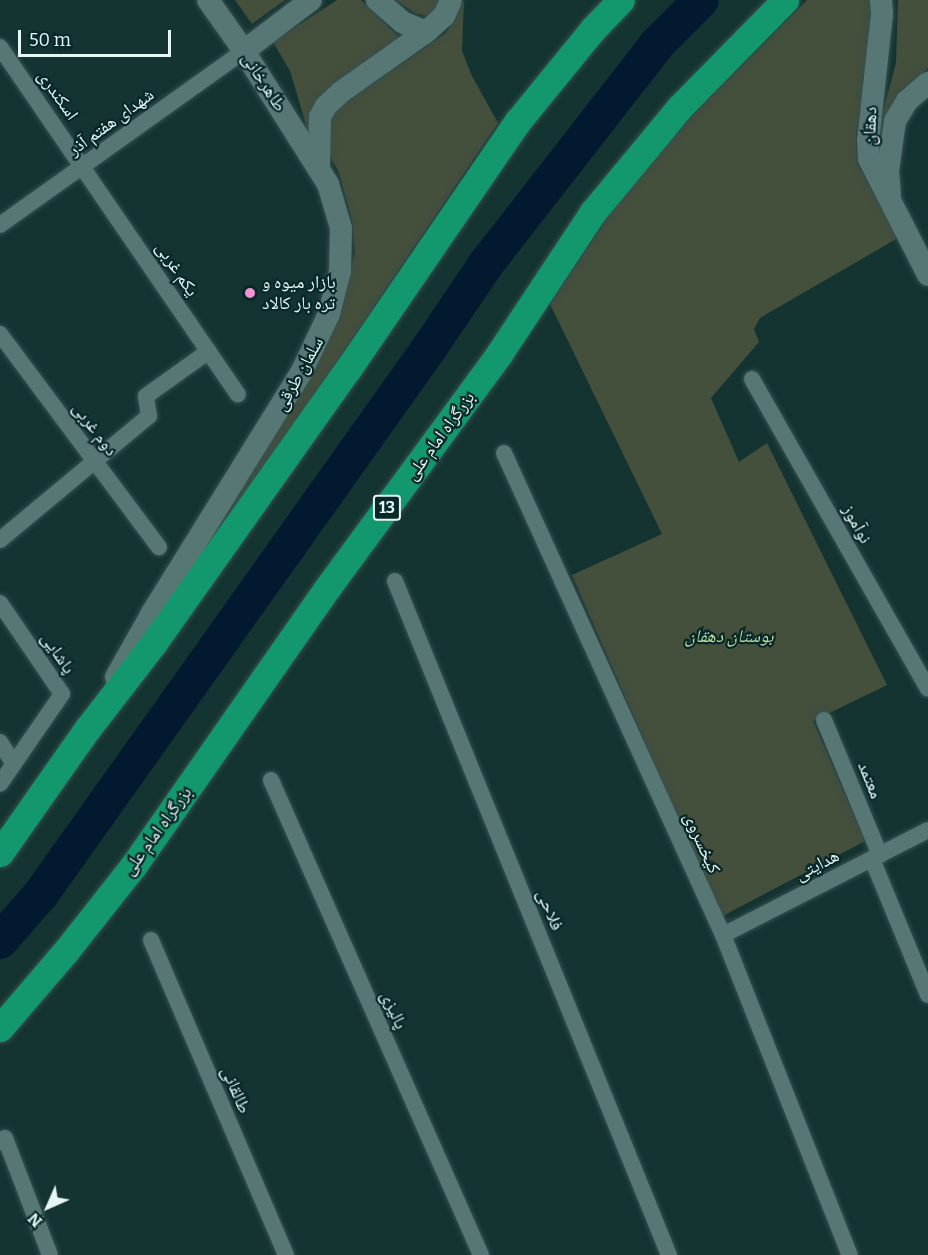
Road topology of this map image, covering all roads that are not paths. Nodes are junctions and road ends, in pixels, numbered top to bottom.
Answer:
1 (208, 0) edge
2 (311, 0) edge
3 (377, 0) edge
4 (451, 0) edge
5 (621, 0) edge
6 (785, 0) edge
7 (881, 0) edge
8 (426, 32) junction
9 (0, 47) edge
10 (244, 51) junction
11 (928, 83) edge
12 (319, 165) junction
13 (84, 166) junction
14 (891, 202) junction
15 (0, 225) edge
16 (928, 275) edge
17 (0, 334) edge
18 (209, 351) junction
19 (752, 379) dead end
20 (238, 394) dead end
21 (504, 453) dead end
22 (96, 463) junction
23 (0, 540) edge
24 (159, 547) dead end
25 (394, 581) dead end
26 (0, 603) edge
27 (928, 689) edge
28 (824, 720) dead end
29 (88, 728) junction
30 (0, 742) edge
31 (14, 764) junction
32 (271, 780) dead end
33 (0, 784) edge
34 (928, 830) edge
35 (0, 853) edge
36 (876, 857) junction
37 (723, 935) junction
38 (151, 940) dead end
39 (928, 995) edge
40 (0, 1028) edge
41 (3, 1140) edge
42 (50, 1255) edge
43 (286, 1255) edge
44 (481, 1255) edge
45 (669, 1255) edge
46 (850, 1255) edge

1 - 10 main road, طاهرخانی
2 - 10 main road
3 - 8 main road
4 - 8 main road, سلمان طرقی
5 - 29 highway
6 - 40 highway, بزرگراه امام علی / 13
7 - 14 main road, دهقان
8 - 12 main road, سلمان طرقی
9 - 13 street, اسکندری
10 - 12 main road, طاهرخانی
10 - 13 street, شهدای هفتم آذر
11 - 14 main road
12 - 29 main road, سلمان طرقی
13 - 15 street, شهدای هفتم آذر
13 - 18 street, یکم غربی
14 - 16 main road, دهقان
17 - 22 street, دوم غربی
18 - 20 street, یکم غربی
18 - 22 street
19 - 27 street, نوآموز
21 - 37 street, کیخسروی
22 - 23 street
22 - 24 street, دوم غربی
25 - 45 street, فلاحی
26 - 31 street, پاشایی
28 - 36 street, معتمد
29 - 35 highway
30 - 31 street
31 - 33 street, پاشایی
32 - 44 street, پالیزی
34 - 36 street, هدایتی
36 - 37 street, هدایتی
36 - 39 street, معتمد
37 - 46 street, کیخسروی
38 - 43 street, طالقانی
41 - 42 street

